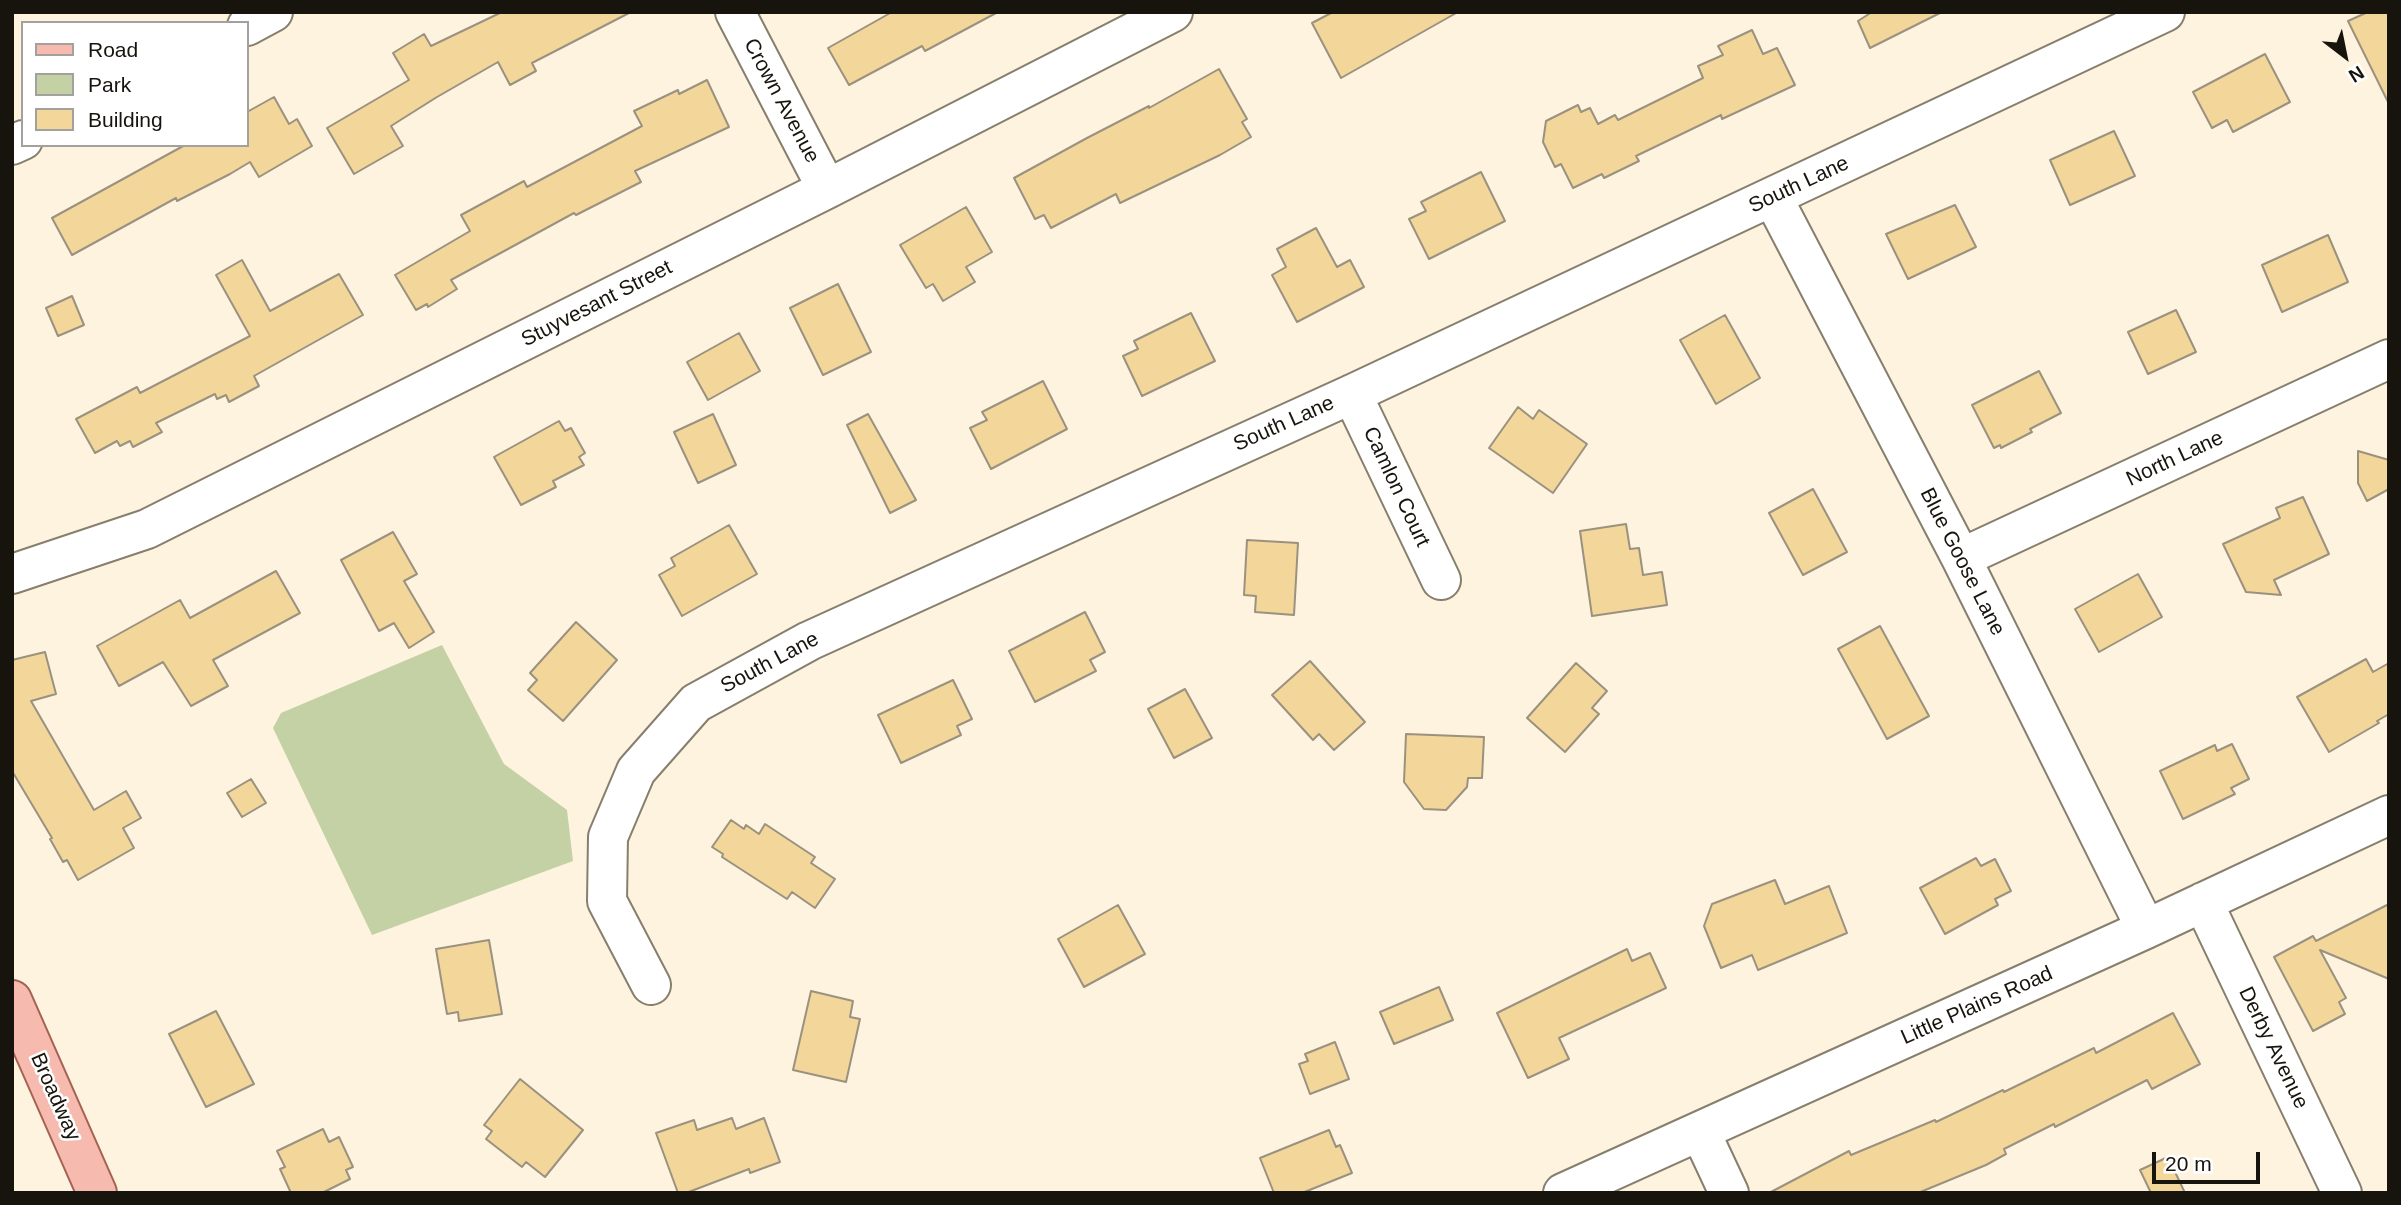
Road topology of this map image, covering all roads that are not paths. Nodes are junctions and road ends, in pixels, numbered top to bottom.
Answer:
1 (273, 12) edge
2 (735, 12) edge
3 (1173, 12) edge
4 (2165, 12) edge
5 (248, 25) edge
6 (827, 189) junction
7 (1773, 198) junction
8 (2389, 359) edge
9 (1352, 394) junction
10 (1961, 558) junction
11 (12, 574) edge
12 (1441, 580) dead end
13 (2389, 815) edge
14 (2203, 902) junction
15 (2146, 929) junction
16 (651, 985) dead end
17 (12, 1000) edge
18 (1700, 1131) junction
19 (97, 1193) edge
20 (1563, 1193) edge
21 (1729, 1193) edge
22 (2342, 1193) edge

1 - 5 street
2 - 6 street, Crown Avenue
3 - 6 street, Stuyvesant Street
4 - 7 street, South Lane
6 - 11 street, Stuyvesant Street
7 - 9 street, South Lane
7 - 10 street, Blue Goose Lane
8 - 10 street, North Lane
9 - 12 street, Camlon Court
9 - 16 street, South Lane
10 - 15 street, Blue Goose Lane
13 - 14 street, Little Plains Road
14 - 15 street, Little Plains Road
14 - 22 street, Derby Avenue
15 - 18 street, Little Plains Road
17 - 19 main road, Broadway
18 - 20 street, Little Plains Road
18 - 21 street

